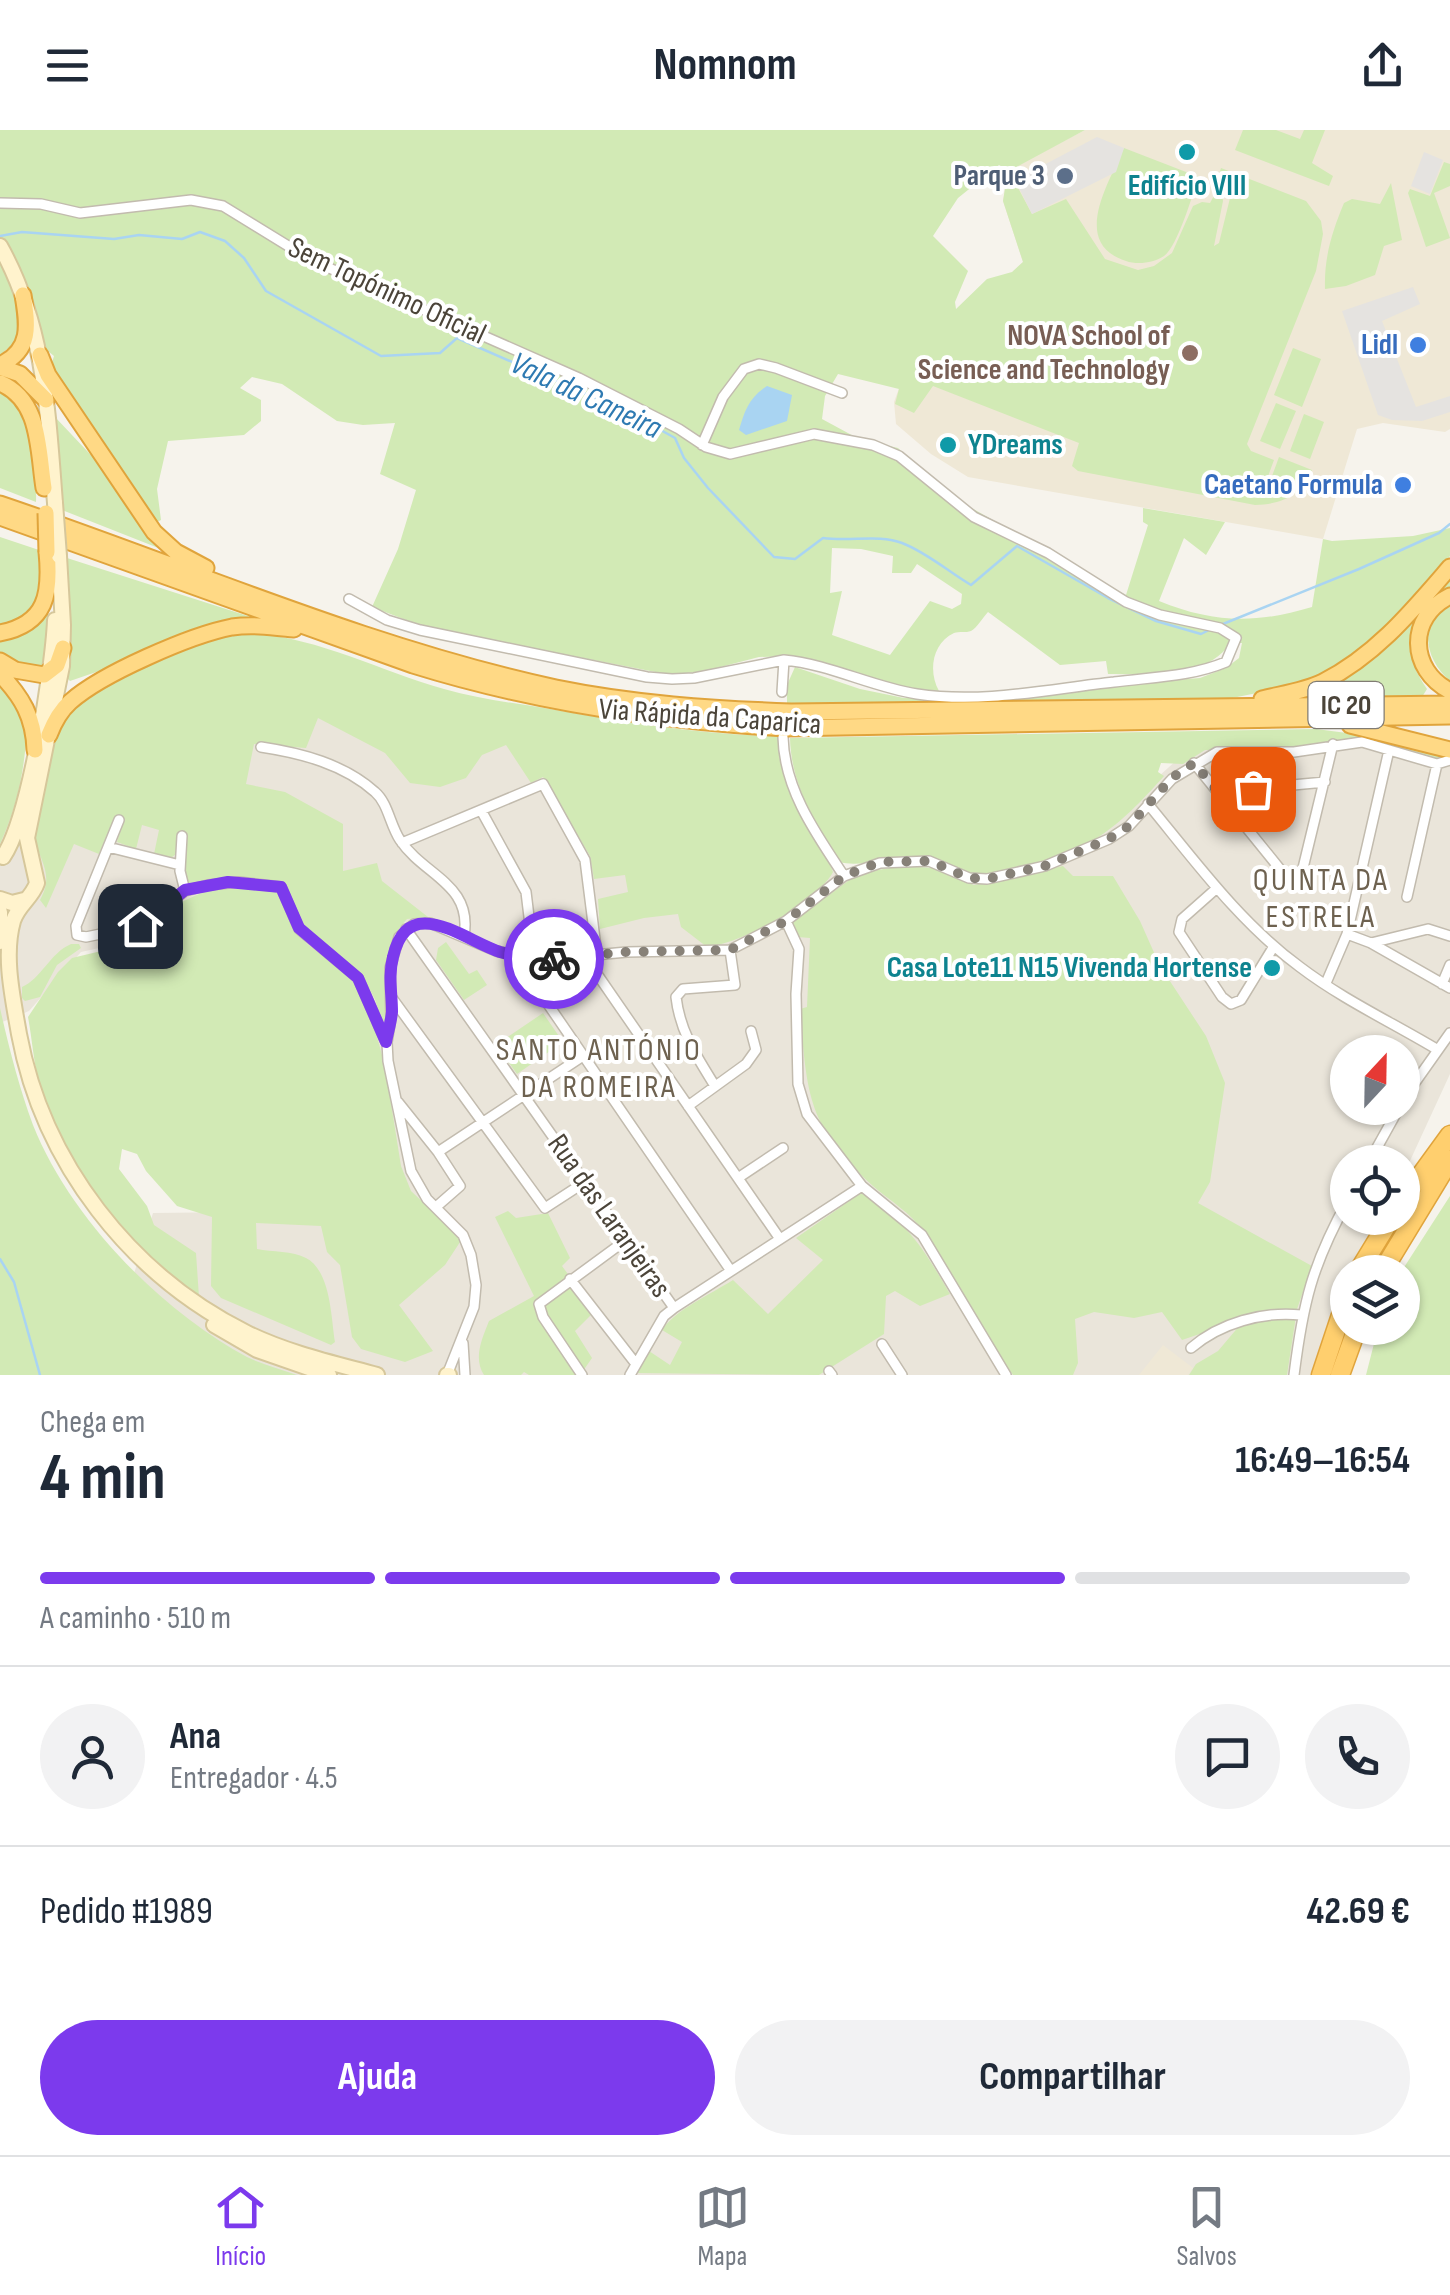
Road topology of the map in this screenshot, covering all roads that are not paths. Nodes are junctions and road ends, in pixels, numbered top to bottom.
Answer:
1 (0, 203) edge
2 (0, 246) edge
3 (22, 295) junction
4 (40, 356) junction
5 (0, 366) edge
6 (0, 383) edge
7 (842, 392) dead end
8 (42, 395) junction
9 (702, 444) junction
10 (48, 497) junction
11 (0, 502) edge
12 (0, 517) edge
13 (0, 530) edge
14 (40, 531) junction
15 (52, 553) junction
16 (1450, 567) edge
17 (254, 593) junction
18 (1450, 596) edge
19 (350, 599) dead end
20 (311, 630) junction
21 (0, 634) edge
22 (63, 648) junction
23 (784, 660) junction
24 (0, 661) edge
25 (50, 671) junction
26 (0, 674) edge
27 (1450, 691) edge
28 (782, 692) dead end
29 (1450, 704) edge
30 (1242, 705) junction
31 (1450, 716) edge
32 (1327, 720) junction
33 (49, 734) junction
34 (783, 737) dead end
35 (1334, 744) junction
36 (261, 747) dead end
37 (35, 750) junction
38 (1389, 750) junction
39 (1450, 750) edge
40 (1450, 760) edge
41 (1194, 763) junction
42 (1437, 764) junction
43 (1324, 782) junction
44 (1218, 792) junction
45 (1148, 804) junction
46 (482, 812) junction
47 (119, 820) dead end
48 (182, 836) dead end
49 (402, 843) junction
50 (108, 847) junction
51 (2, 858) edge
52 (180, 865) junction
53 (34, 866) junction
54 (844, 876) junction
55 (1218, 888) junction
56 (185, 890) junction
57 (1407, 897) dead end
58 (0, 899) edge
59 (24, 900) junction
60 (0, 912) edge
61 (786, 921) junction
62 (406, 929) junction
63 (1347, 934) junction
64 (464, 936) junction
65 (1450, 936) edge
66 (0, 942) edge
67 (1370, 943) junction
68 (1274, 946) junction
69 (730, 950) junction
70 (514, 955) junction
71 (598, 956) junction
72 (534, 958) junction
73 (586, 958) junction
74 (1450, 965) edge
75 (1326, 983) junction
76 (1446, 986) edge
77 (391, 996) junction
78 (751, 1031) dead end
79 (1450, 1033) edge
80 (386, 1042) junction
81 (1438, 1050) junction
82 (583, 1056) junction
83 (1420, 1076) edge
84 (716, 1086) junction
85 (524, 1096) junction
86 (396, 1099) junction
87 (688, 1106) junction
88 (483, 1123) junction
89 (1450, 1135) edge
90 (783, 1148) dead end
91 (438, 1152) junction
92 (1450, 1160) edge
93 (1420, 1176) edge
94 (738, 1178) junction
95 (585, 1182) junction
96 (862, 1186) junction
97 (436, 1207) junction
98 (1330, 1233) edge
99 (780, 1239) junction
100 (626, 1240) junction
101 (1392, 1255) edge
102 (730, 1271) junction
103 (570, 1280) junction
104 (674, 1308) junction
105 (1301, 1316) junction
106 (466, 1327) junction
107 (882, 1344) dead end
108 (1331, 1345) edge
109 (1351, 1345) edge
110 (1191, 1348) dead end
111 (636, 1364) junction
112 (328, 1375) edge
113 (377, 1375) edge
114 (448, 1375) edge
115 (465, 1375) edge
116 (582, 1375) edge
117 (630, 1375) edge
118 (902, 1375) edge
119 (1006, 1375) edge
120 (1294, 1375) edge
121 (1321, 1375) edge
122 (1340, 1375) edge

1 - 9 street, Sem Topónimo Oficial
2 - 3 main road
3 - 4 main road
3 - 5 highway
3 - 8 main road
4 - 8 main road
4 - 17 highway
5 - 8 highway
6 - 10 highway
7 - 9 street
8 - 10 main road
9 - 23 street, Sem Topónimo Oficial
10 - 15 highway, bridge
11 - 17 highway, Via Rápida da Caparica
12 - 14 highway, Via Rápida da Caparica
13 - 14 highway
14 - 20 highway, Via Rápida da Caparica
15 - 21 highway
15 - 22 main road
15 - 25 main road
16 - 30 highway
17 - 30 highway, Via Rápida da Caparica
18 - 27 highway
19 - 23 street
20 - 32 highway, Via Rápida da Caparica
20 - 33 highway
22 - 25 highway
22 - 33 main road
23 - 28 street
24 - 25 highway
25 - 37 main road
26 - 37 highway
29 - 30 highway, Via Rápida da Caparica / IC 20
31 - 32 highway, Via Rápida da Caparica / IC 20
32 - 39 highway
33 - 53 main road
34 - 54 street
35 - 38 street
35 - 41 street
35 - 43 street
36 - 49 street
37 - 51 main road
38 - 42 street
38 - 63 street
40 - 42 street
41 - 44 street
41 - 45 street
42 - 57 street
43 - 44 street
43 - 44 street
45 - 54 street
45 - 55 street
46 - 49 street
46 - 71 street
46 - 72 street
47 - 50 street
48 - 52 street
49 - 64 street
50 - 52 street
50 - 56 street
51 - 53 main road
52 - 56 street
53 - 59 main road
54 - 61 street
55 - 68 street
55 - 68 street
56 - 80 street
58 - 59 main road
59 - 113 main road
60 - 66 main road
61 - 69 street
61 - 96 street
62 - 64 street
62 - 77 street
62 - 85 street, Rua das Laranjeiras
63 - 67 street
63 - 75 street
64 - 70 street
65 - 67 street
66 - 112 main road
67 - 76 street
68 - 75 street
69 - 71 street
69 - 84 street
70 - 72 street
70 - 82 street
71 - 73 street
72 - 73 street
73 - 87 street
74 - 76 street
75 - 81 street
77 - 80 street
77 - 88 street
78 - 84 street
79 - 81 street
80 - 86 street
81 - 83 street
82 - 85 street
82 - 102 street
84 - 87 street
85 - 88 street
85 - 95 street, Rua das Laranjeiras
86 - 91 street
86 - 97 street
87 - 94 street
88 - 91 street
88 - 95 street
89 - 93 highway
90 - 94 street
91 - 97 street
92 - 101 highway
94 - 99 street
95 - 100 street, Rua das Laranjeiras
96 - 99 street
96 - 119 street
97 - 106 street
98 - 105 street
99 - 102 street
100 - 103 street
100 - 104 street, Rua das Laranjeiras
102 - 104 street
103 - 111 street
103 - 116 street
104 - 111 street
105 - 110 street
105 - 120 street
106 - 114 street
106 - 115 street
107 - 118 street
108 - 121 highway
109 - 122 highway
111 - 117 street

